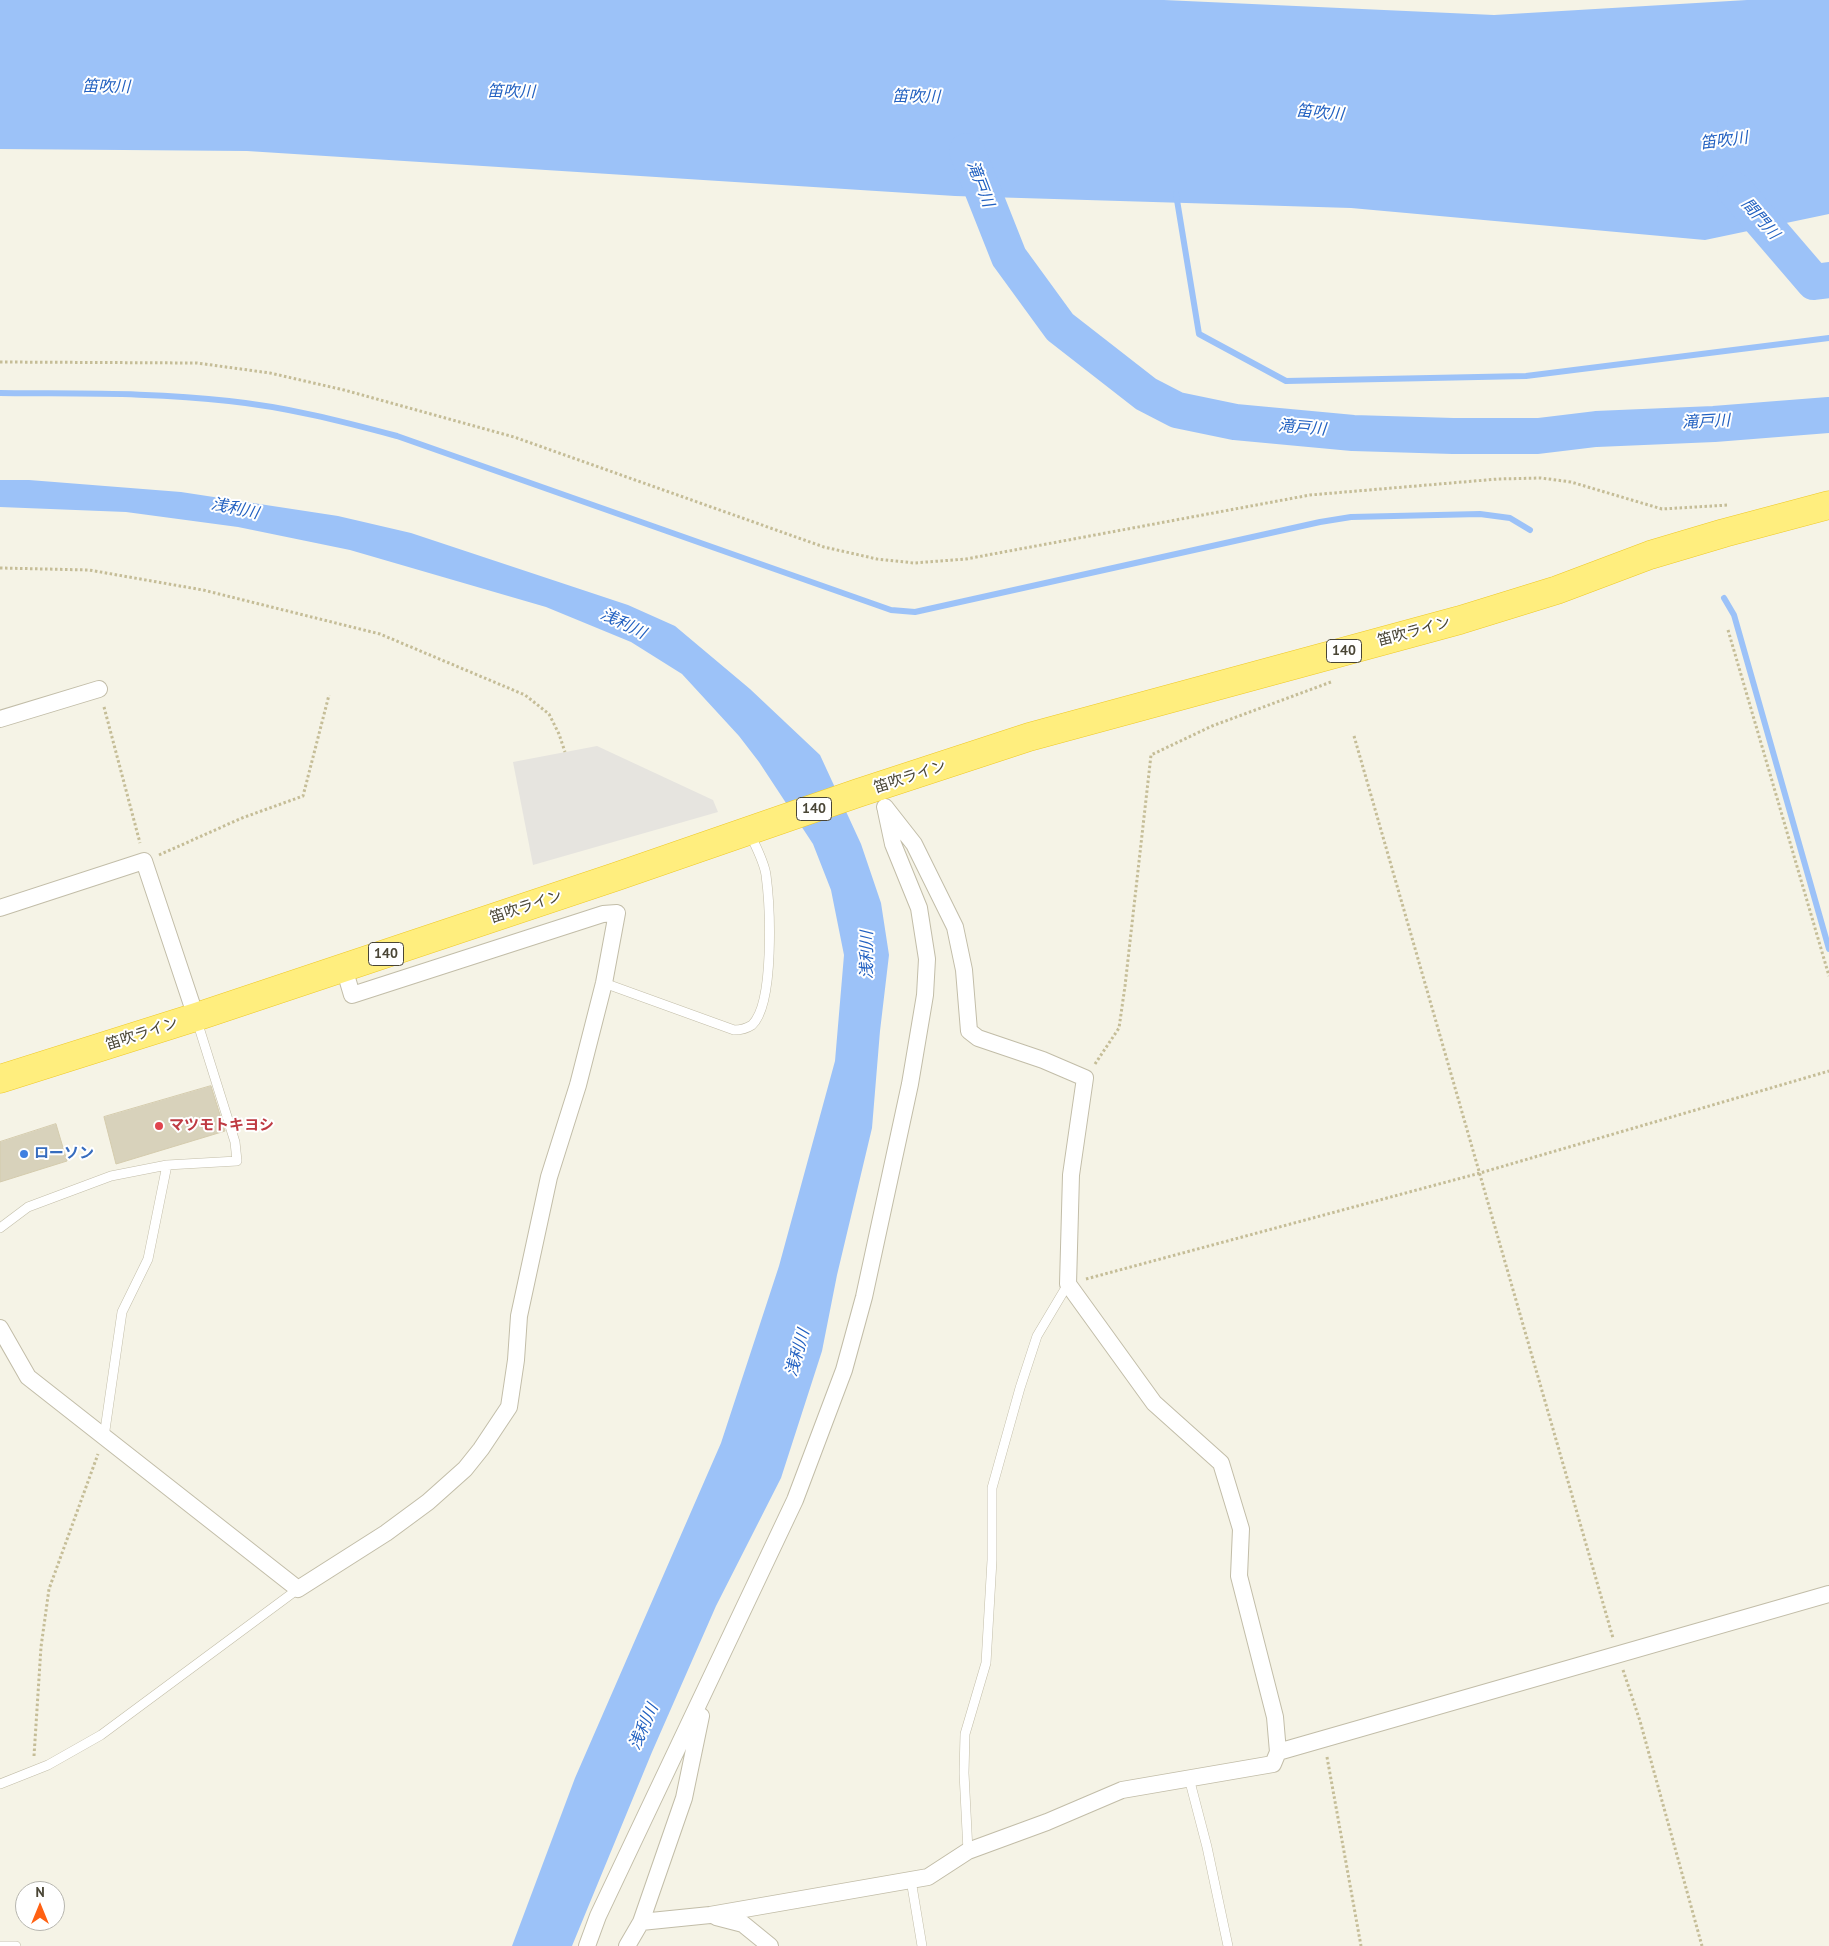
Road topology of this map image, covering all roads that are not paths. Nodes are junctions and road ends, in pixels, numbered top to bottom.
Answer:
1 (1829, 506) edge
2 (99, 689) road end
3 (0, 719) edge
4 (873, 796) junction
5 (759, 828) junction
6 (0, 908) edge
7 (344, 968) junction
8 (604, 983) junction
9 (196, 1017) junction
10 (0, 1079) edge
11 (168, 1165) junction
12 (0, 1228) edge
13 (1068, 1284) junction
14 (0, 1328) edge
15 (104, 1437) junction
16 (298, 1588) junction
17 (1829, 1594) edge
18 (706, 1691) junction
19 (1278, 1752) junction
20 (1189, 1778) junction
21 (0, 1784) edge
22 (968, 1851) junction
23 (911, 1880) junction
24 (710, 1916) junction
25 (640, 1922) junction
26 (0, 1946) edge
27 (16, 1946) edge
28 (587, 1946) edge
29 (627, 1946) edge
30 (770, 1946) edge
31 (922, 1946) edge
32 (1228, 1946) edge

1 - 4 highway, 笛吹ライン / 140
2 - 3 street
4 - 5 highway, 笛吹ライン / 140
4 - 13 street
4 - 18 street
5 - 7 highway, 笛吹ライン / 140
5 - 8 lane
6 - 9 street
7 - 8 street
7 - 9 highway, 笛吹ライン / 140
8 - 16 street
9 - 10 highway, 笛吹ライン / 140
9 - 11 lane
11 - 12 lane
11 - 15 lane
13 - 19 street
13 - 22 lane
14 - 15 street
15 - 16 street
16 - 21 lane
17 - 19 street
18 - 25 street
18 - 28 street
19 - 20 street
20 - 22 street
20 - 32 lane
22 - 23 street
23 - 24 street
23 - 31 lane
24 - 25 street
24 - 30 street
25 - 29 street
26 - 27 lane

